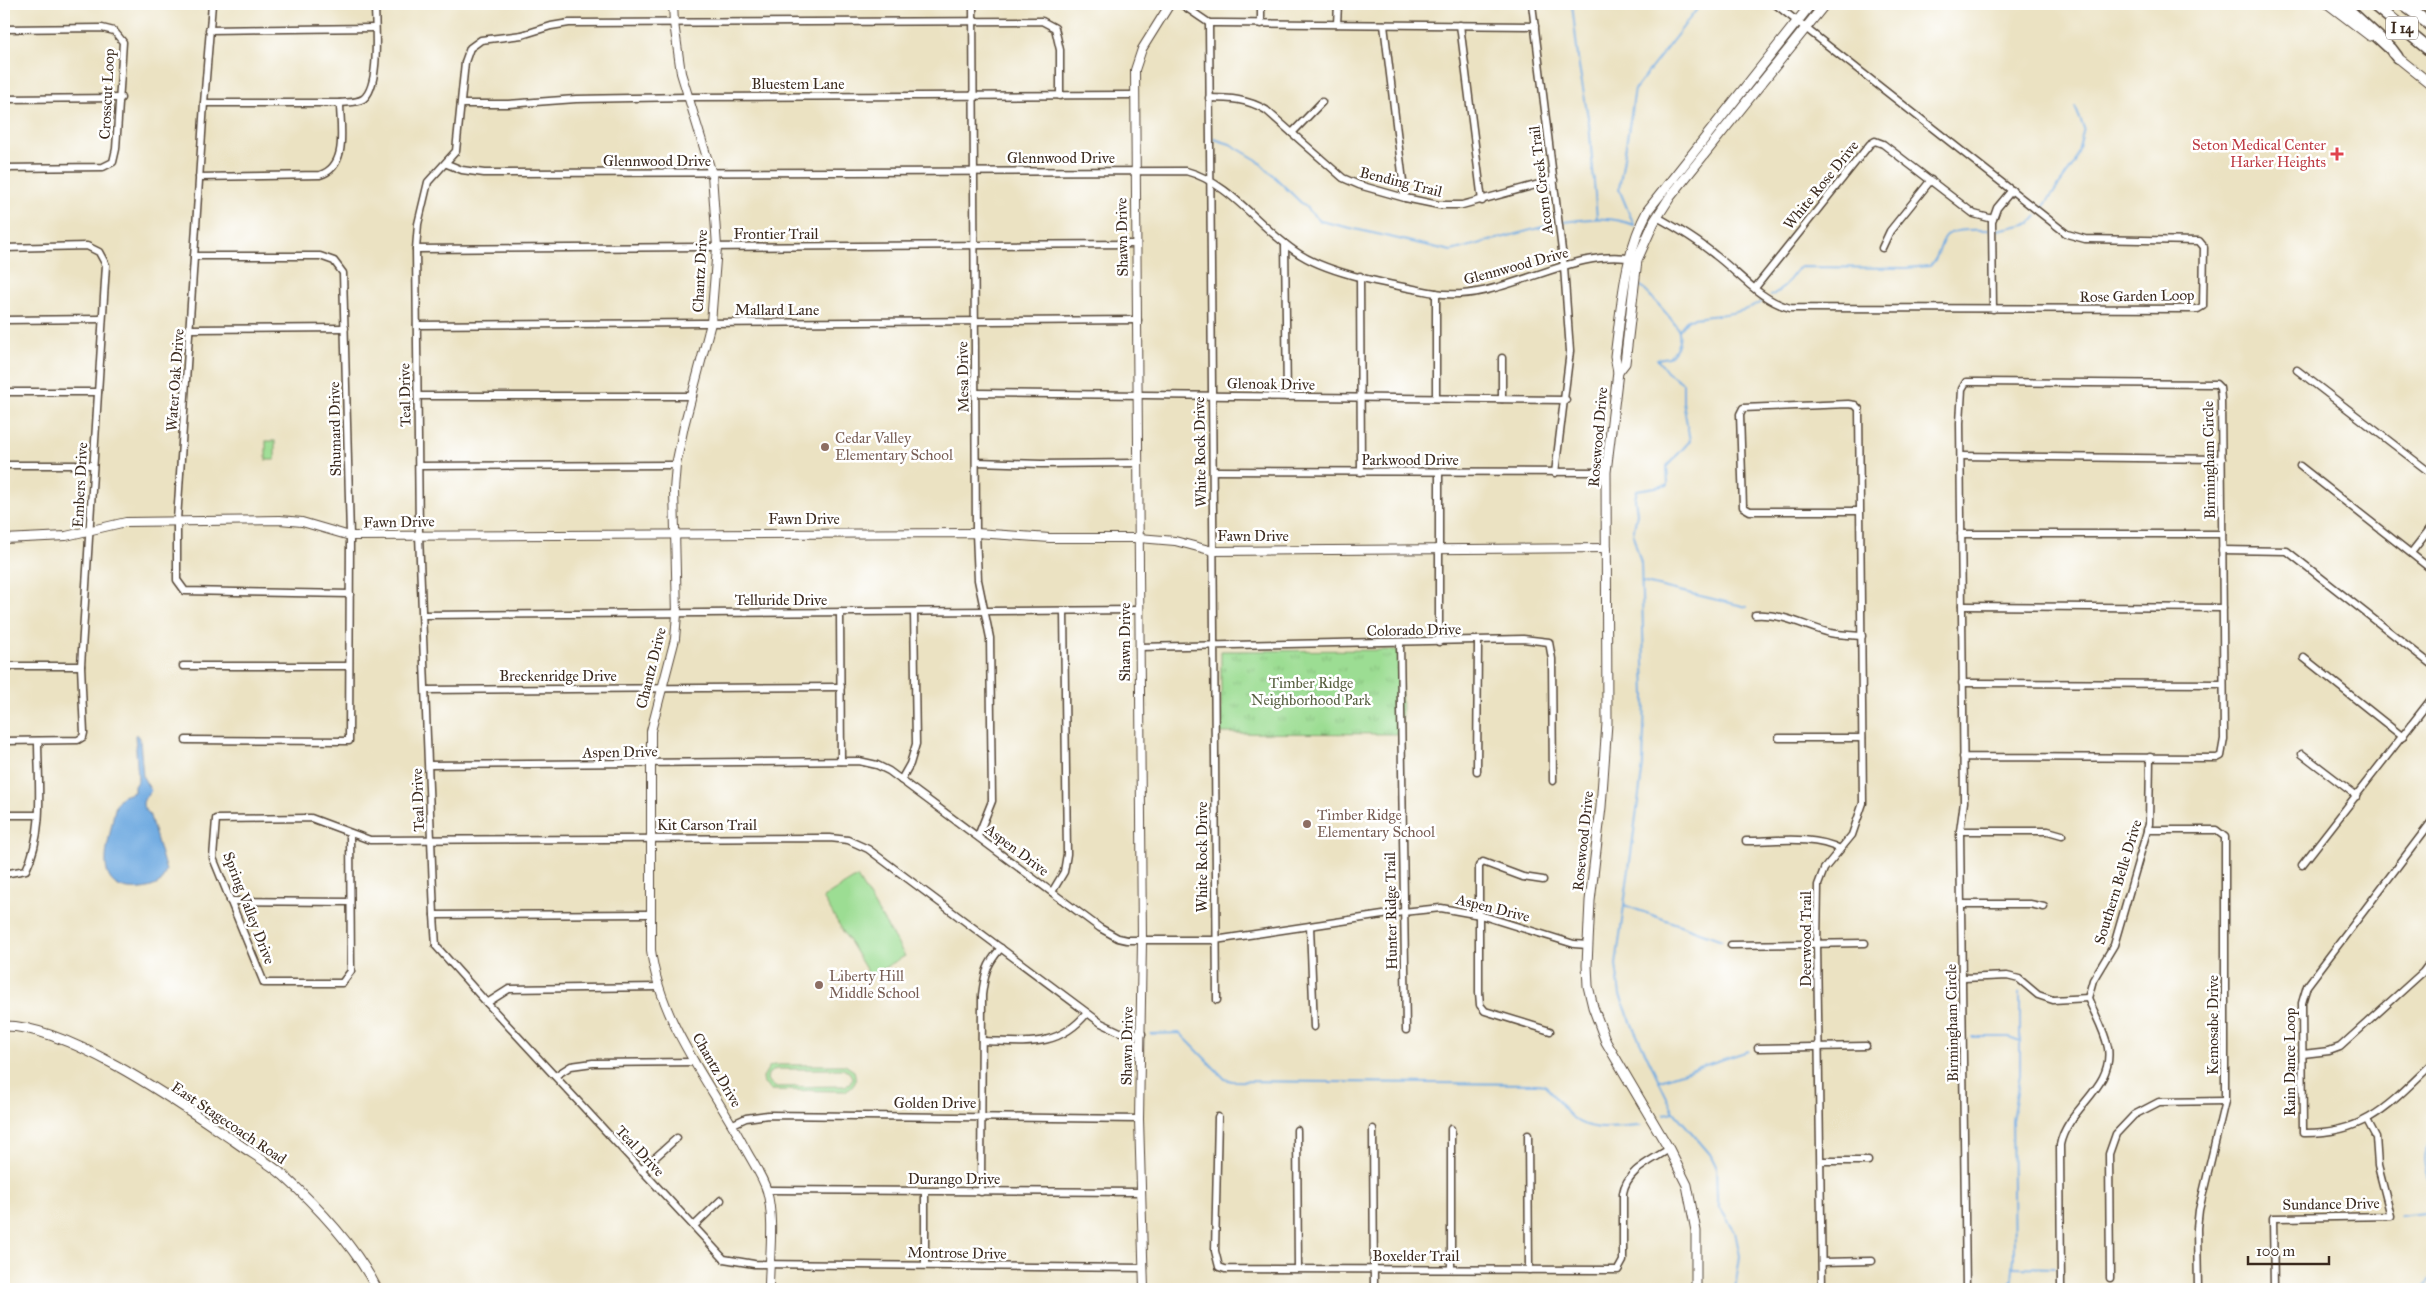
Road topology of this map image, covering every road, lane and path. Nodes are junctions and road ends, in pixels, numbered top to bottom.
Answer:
1 (212, 4) edge
2 (375, 4) edge
3 (673, 4) edge
4 (973, 4) edge
5 (1170, 4) edge
6 (1181, 4) edge
7 (1262, 4) edge
8 (1338, 4) edge
9 (1532, 4) edge
10 (1775, 4) edge
11 (1811, 4) edge
12 (1824, 4) edge
13 (2328, 4) edge
14 (2342, 4) edge
15 (2373, 4) edge
16 (2403, 4) edge
17 (2427, 4) edge
18 (2432, 8) edge
19 (973, 21) junction
20 (1797, 22) junction
21 (674, 23) junction
22 (1209, 23) junction
23 (1262, 24) junction
24 (1337, 24) junction
25 (1384, 25) junction
26 (1460, 25) junction
27 (1535, 26) junction
28 (2432, 26) edge
29 (375, 28) junction
30 (1805, 28) junction
31 (4, 30) edge
32 (210, 30) junction
33 (2432, 52) edge
34 (2397, 57) junction
35 (2432, 85) edge
36 (1134, 94) junction
37 (1060, 96) junction
38 (688, 97) junction
39 (973, 97) junction
40 (121, 98) junction
41 (1209, 98) junction
42 (4, 99) edge
43 (1322, 102) dead end
44 (204, 103) junction
45 (340, 103) junction
46 (461, 104) junction
47 (1292, 134) junction
48 (447, 164) junction
49 (4, 168) edge
50 (1136, 170) junction
51 (973, 171) junction
52 (712, 174) junction
53 (199, 176) junction
54 (1212, 180) junction
55 (1554, 180) junction
56 (1931, 180) junction
57 (2012, 190) junction
58 (1405, 198) junction
59 (1482, 201) junction
60 (1657, 217) junction
61 (1993, 219) junction
62 (1136, 244) junction
63 (1285, 244) junction
64 (973, 246) junction
65 (717, 247) junction
66 (4, 248) edge
67 (1882, 248) dead end
68 (416, 249) junction
69 (194, 256) junction
70 (1633, 259) junction
71 (1564, 267) junction
72 (1360, 276) junction
73 (1754, 288) junction
74 (1436, 293) junction
75 (1993, 309) junction
76 (102, 319) junction
77 (4, 320) edge
78 (1138, 320) junction
79 (975, 321) junction
80 (711, 323) junction
81 (417, 324) junction
82 (345, 328) junction
83 (191, 329) junction
84 (1502, 358) dead end
85 (2298, 370) dead end
86 (4, 392) edge
87 (98, 392) junction
88 (976, 393) junction
89 (1138, 395) junction
90 (418, 396) junction
91 (693, 396) junction
92 (1211, 396) junction
93 (1287, 396) junction
94 (1362, 397) junction
95 (1436, 398) junction
96 (1502, 399) junction
97 (1566, 400) junction
98 (1961, 456) junction
99 (2222, 458) junction
100 (977, 462) junction
101 (1138, 463) junction
102 (4, 465) edge
103 (93, 465) junction
104 (676, 465) junction
105 (419, 466) junction
106 (2300, 466) dead end
107 (1213, 471) junction
108 (1361, 472) junction
109 (1439, 472) junction
110 (1606, 472) junction
111 (1555, 473) junction
112 (2432, 474) edge
113 (1860, 511) junction
114 (177, 520) junction
115 (2432, 526) edge
116 (90, 530) junction
117 (976, 532) junction
118 (675, 533) junction
119 (1961, 534) junction
120 (2222, 534) junction
121 (419, 535) junction
122 (350, 536) junction
123 (1139, 538) junction
124 (4, 539) edge
125 (1607, 548) junction
126 (1439, 549) junction
127 (2222, 550) junction
128 (1213, 551) junction
129 (2411, 553) junction
130 (2432, 570) edge
131 (350, 594) junction
132 (1962, 606) junction
133 (2223, 608) junction
134 (1139, 610) junction
135 (1064, 611) junction
136 (840, 612) junction
137 (914, 612) junction
138 (984, 612) junction
139 (677, 614) junction
140 (424, 615) junction
141 (1754, 615) dead end
142 (1862, 636) junction
143 (1400, 642) junction
144 (1440, 642) junction
145 (1478, 642) junction
146 (1214, 645) junction
147 (1139, 647) junction
148 (2304, 658) dead end
149 (2432, 665) edge
150 (4, 666) edge
151 (81, 666) junction
152 (183, 666) dead end
153 (348, 666) junction
154 (1962, 682) junction
155 (2223, 684) junction
156 (841, 687) junction
157 (662, 688) junction
158 (426, 690) junction
159 (2432, 698) edge
160 (2402, 737) junction
161 (1779, 738) dead end
162 (1862, 738) junction
163 (38, 740) junction
164 (186, 740) dead end
165 (4, 741) edge
166 (2302, 754) dead end
167 (1963, 757) junction
168 (2150, 757) junction
169 (841, 761) junction
170 (650, 764) junction
171 (429, 765) junction
172 (1477, 771) dead end
173 (901, 780) junction
174 (1553, 781) dead end
175 (2357, 796) junction
176 (4, 815) edge
177 (38, 815) junction
178 (215, 821) joint
179 (2432, 822) edge
180 (2147, 830) junction
181 (1960, 831) junction
182 (350, 833) junction
183 (2062, 834) dead end
184 (978, 836) junction
185 (651, 838) junction
186 (431, 841) junction
187 (1746, 841) dead end
188 (1840, 849) junction
189 (2302, 865) dead end
190 (4, 874) edge
191 (1544, 880) dead end
192 (1052, 892) junction
193 (230, 901) junction
194 (350, 902) junction
195 (1962, 904) junction
196 (2044, 907) dead end
197 (1403, 912) junction
198 (650, 914) junction
199 (434, 915) junction
200 (1480, 915) junction
201 (1310, 926) junction
202 (1216, 940) junction
203 (1142, 941) junction
204 (1865, 943) dead end
205 (1817, 944) junction
206 (1588, 945) junction
207 (1732, 945) dead end
208 (1001, 948) junction
209 (2432, 960) edge
210 (1964, 978) junction
211 (659, 987) junction
212 (2088, 998) junction
213 (1218, 1000) dead end
214 (487, 1003) junction
215 (1086, 1013) junction
216 (4, 1026) edge
217 (1314, 1027) dead end
218 (1406, 1030) dead end
219 (1550, 1031) dead end
220 (1142, 1034) junction
221 (982, 1042) junction
222 (1866, 1046) dead end
223 (1820, 1047) junction
224 (1758, 1048) dead end
225 (2303, 1054) junction
226 (695, 1062) junction
227 (2432, 1064) edge
228 (555, 1076) junction
229 (2226, 1101) junction
230 (982, 1116) junction
231 (1218, 1118) dead end
232 (1139, 1119) junction
233 (2367, 1120) junction
234 (733, 1124) junction
235 (1372, 1129) dead end
236 (1451, 1129) dead end
237 (1297, 1130) dead end
238 (1528, 1135) dead end
239 (677, 1138) dead end
240 (1669, 1150) junction
241 (1822, 1161) junction
242 (1868, 1161) dead end
243 (641, 1170) junction
244 (766, 1190) junction
245 (925, 1192) junction
246 (981, 1192) junction
247 (1141, 1192) junction
248 (722, 1200) dead end
249 (694, 1226) junction
250 (1872, 1260) dead end
251 (1822, 1262) junction
252 (769, 1263) junction
253 (926, 1265) junction
254 (1144, 1268) junction
255 (1298, 1268) junction
256 (1374, 1269) junction
257 (1452, 1269) junction
258 (1530, 1270) junction
259 (2110, 1278) dead end
260 (377, 1288) edge
261 (769, 1289) edge
262 (1144, 1289) edge
263 (1374, 1289) edge
264 (1696, 1289) edge
265 (1822, 1289) edge
266 (1966, 1289) edge
267 (2061, 1289) edge
268 (2198, 1289) edge
269 (2274, 1289) edge

1 - 32 street, Water Oak Drive
2 - 29 street
3 - 21 street, Chantz Drive
4 - 19 street, Mesa Drive
5 - 36 street, Shawn Drive
6 - 22 street
7 - 23 street
8 - 24 street
9 - 27 street, Acorn Creek Trail
10 - 20 street, Rose Garden Loop
11 - 20 main road, Rosewood Drive
12 - 30 main road, Rosewood Drive
13 - 34 main road
14 - 34 highway
15 - 33 highway, I 14
16 - 28 highway, I 14
17 - 18 highway
19 - 21 street, Teal Drive
19 - 37 street, Teal Drive
19 - 39 street, Mesa Drive
20 - 30 street, Rose Garden Loop
20 - 70 main road, Rosewood Drive
21 - 38 street, Chantz Drive
21 - 46 street, Teal Drive
22 - 23 street
22 - 41 street, White Rock Drive
23 - 24 street
24 - 25 street
25 - 26 street
25 - 58 street
26 - 27 street
26 - 59 street
27 - 55 street, Acorn Creek Trail
29 - 32 street
29 - 45 street
30 - 57 street, Rose Garden Loop
30 - 60 main road, Rosewood Drive
31 - 40 street, Crosscut Loop
32 - 44 street, Water Oak Drive
34 - 35 main road
36 - 37 street, Bluestem Lane
36 - 50 street, Shawn Drive
37 - 39 street, Bluestem Lane
38 - 39 street, Bluestem Lane
38 - 46 street, Bluestem Lane
38 - 52 street, Chantz Drive
39 - 51 street, Mesa Drive
40 - 42 street
40 - 49 street, Crosscut Loop
41 - 47 street, Bending Trail
41 - 54 street, White Rock Drive
43 - 47 street
44 - 45 street
44 - 53 street, Water Oak Drive
45 - 53 street
46 - 48 street, Teal Drive
47 - 58 street, Bending Trail
48 - 52 street, Glennwood Drive
48 - 68 street, Teal Drive
50 - 51 street, Glennwood Drive
50 - 54 street, Glennwood Drive
50 - 62 street, Shawn Drive
51 - 52 street, Glennwood Drive
51 - 64 street, Mesa Drive
52 - 65 street, Chantz Drive
53 - 69 street, Water Oak Drive
54 - 63 street, Glennwood Drive
54 - 92 street, White Rock Drive
55 - 59 street, Bending Trail
55 - 71 street, Acorn Creek Trail
56 - 61 street, White Rose Drive
56 - 67 street
56 - 73 street, White Rose Drive
57 - 61 street
57 - 75 street, Rose Garden Loop
58 - 59 street, Bending Trail
60 - 70 main road, Rosewood Drive
60 - 73 street, Rose Garden Loop
61 - 75 street
62 - 64 street, Frontier Trail
62 - 78 street, Shawn Drive
63 - 72 street, Glennwood Drive
63 - 93 street
64 - 65 street, Frontier Trail
64 - 79 street, Mesa Drive
65 - 68 street, Frontier Trail
65 - 80 street, Chantz Drive
66 - 76 street, Embers Drive
68 - 81 street, Teal Drive
69 - 82 street, Shumard Drive
69 - 83 street, Water Oak Drive
70 - 71 street, Glennwood Drive
70 - 110 main road, Rosewood Drive
71 - 74 street, Glennwood Drive
71 - 97 street, Acorn Creek Trail
72 - 74 street, Glennwood Drive
72 - 94 street
73 - 75 street, Rose Garden Loop
74 - 95 street
76 - 77 street
76 - 87 street, Embers Drive
78 - 79 street, Mallard Lane
78 - 89 street, Shawn Drive
79 - 80 street, Mallard Lane
79 - 88 street, Mesa Drive
80 - 81 street, Mallard Lane
80 - 91 street, Chantz Drive
81 - 90 street, Teal Drive
82 - 83 street
82 - 122 street, Shumard Drive
83 - 114 street, Water Oak Drive
84 - 96 street
85 - 112 street
86 - 87 street
87 - 103 street, Embers Drive
88 - 89 street, Glenoak Drive
88 - 100 street, Mesa Drive
89 - 92 street, Glenoak Drive
89 - 101 street, Shawn Drive
90 - 91 street
90 - 105 street, Teal Drive
91 - 104 street, Chantz Drive
92 - 93 street, Glenoak Drive
92 - 107 street, White Rock Drive
93 - 94 street, Glenoak Drive
94 - 95 street, Glenoak Drive
94 - 108 street
95 - 96 street, Glenoak Drive
96 - 97 street, Glenoak Drive
97 - 111 street, Acorn Creek Trail
98 - 99 street
98 - 99 street, Birmingham Circle
98 - 119 street, Birmingham Circle
99 - 120 street, Birmingham Circle
100 - 101 street
100 - 117 street, Mesa Drive
101 - 123 street, Shawn Drive
102 - 103 street
103 - 116 street, Embers Drive
104 - 105 street
104 - 118 street, Chantz Drive
105 - 121 street, Teal Drive
106 - 129 street
107 - 108 street, Parkwood Drive
107 - 128 street, White Rock Drive
108 - 109 street, Parkwood Drive
109 - 111 street, Parkwood Drive
109 - 126 street
110 - 111 street, Parkwood Drive
110 - 125 main road, Rosewood Drive
113 - 113 street, Deerwood Trail
113 - 142 street, Deerwood Trail
114 - 116 street, Fawn Drive
114 - 122 street, Fawn Drive
114 - 131 street, Water Oak Drive
115 - 129 street
116 - 124 street, Fawn Drive
116 - 151 street, Embers Drive
117 - 118 street, Fawn Drive
117 - 123 street, Fawn Drive
117 - 138 street, Mesa Drive
118 - 121 street, Fawn Drive
118 - 139 street, Chantz Drive
119 - 120 street
119 - 132 street, Birmingham Circle
120 - 127 street, Birmingham Circle
121 - 122 street, Fawn Drive
121 - 140 street, Teal Drive
122 - 131 street, Shumard Drive
123 - 128 street, Fawn Drive
123 - 134 street, Shawn Drive
125 - 126 street, Fawn Drive
125 - 206 main road, Rosewood Drive
126 - 128 street, Fawn Drive
126 - 144 street
127 - 133 street, Birmingham Circle
127 - 149 street
128 - 146 street, White Rock Drive
129 - 130 street
131 - 153 street, Shumard Drive
132 - 133 street
132 - 154 street, Birmingham Circle
133 - 155 street, Birmingham Circle
134 - 135 street, Telluride Drive
134 - 147 street, Shawn Drive
135 - 138 street, Telluride Drive
135 - 192 street
136 - 137 street, Telluride Drive
136 - 139 street, Telluride Drive
136 - 156 street
137 - 138 street, Telluride Drive
137 - 173 street
138 - 184 street, Mesa Drive
139 - 140 street, Telluride Drive
139 - 157 street, Chantz Drive
140 - 158 street, Teal Drive
141 - 142 street
142 - 162 street, Deerwood Trail
143 - 144 street, Colorado Drive
143 - 146 street, Colorado Drive
143 - 197 street, Hunter Ridge Trail
144 - 145 street, Colorado Drive
145 - 172 street
145 - 174 street, Colorado Drive
146 - 147 street, Colorado Drive
146 - 202 street, White Rock Drive
147 - 203 street, Shawn Drive
148 - 160 street
150 - 151 street
151 - 163 street, Embers Drive
152 - 153 street
153 - 164 street, Shumard Drive
154 - 155 street
154 - 167 street, Birmingham Circle
155 - 168 street, Birmingham Circle
156 - 157 street, Breckenridge Drive
156 - 169 street
157 - 158 street, Breckenridge Drive
157 - 170 street, Chantz Drive
158 - 171 street, Teal Drive
159 - 160 street
160 - 175 street
161 - 162 street
162 - 188 street, Deerwood Trail
163 - 165 street, Embers Drive
163 - 177 street
166 - 175 street
167 - 168 street, Birmingham Circle
167 - 181 street, Birmingham Circle
168 - 180 street, Southern Belle Drive
169 - 170 street, Aspen Drive
169 - 173 street, Aspen Drive
170 - 171 street, Aspen Drive
170 - 185 street, Chantz Drive
171 - 186 street, Teal Drive
173 - 184 street, Aspen Drive
175 - 189 street
176 - 177 street
177 - 190 street
178 - 182 street, Kit Carson Trail
178 - 193 street, Spring Valley Drive
179 - 225 street, Rain Dance Loop
180 - 212 street, Southern Belle Drive
180 - 229 street, Kemosabe Drive
181 - 183 street
181 - 195 street, Birmingham Circle
182 - 186 street, Kit Carson Trail
182 - 194 street, Spring Valley Drive
184 - 192 street, Aspen Drive
185 - 186 street, Kit Carson Trail
185 - 198 street, Chantz Drive
185 - 208 street, Kit Carson Trail
186 - 199 street, Teal Drive
187 - 188 street
188 - 205 street, Deerwood Trail
191 - 200 street
192 - 203 street, Aspen Drive
193 - 194 street
193 - 194 street, Spring Valley Drive
195 - 196 street
195 - 210 street, Birmingham Circle
197 - 200 street, Aspen Drive
197 - 201 street, Aspen Drive
197 - 218 street, Hunter Ridge Trail
198 - 199 street
198 - 211 street, Chantz Drive
199 - 214 street, Teal Drive
200 - 206 street, Aspen Drive
200 - 219 street
201 - 202 street, Aspen Drive
201 - 217 street
202 - 203 street, Aspen Drive
202 - 213 street, White Rock Drive
203 - 220 street, Shawn Drive
204 - 205 street
205 - 207 street
205 - 223 street, Deerwood Trail
206 - 240 main road, Rosewood Drive
208 - 215 street, Kit Carson Trail
208 - 221 street
209 - 225 street
210 - 212 street
210 - 266 street, Birmingham Circle
211 - 214 street
211 - 226 street, Chantz Drive
212 - 267 street
214 - 228 street, Teal Drive
215 - 220 street, Kit Carson Trail
215 - 221 street
216 - 260 main road, East Stagecoach Road
220 - 232 street, Shawn Drive
221 - 230 street
222 - 223 street
223 - 224 street
223 - 241 street, Deerwood Trail
225 - 233 street, Rain Dance Loop
226 - 228 street
226 - 234 street, Chantz Drive
227 - 233 street, Rain Dance Loop
228 - 243 street, Teal Drive
229 - 259 street
229 - 268 street, Kemosabe Drive
230 - 232 street, Golden Drive
230 - 234 street, Golden Drive
230 - 246 street
231 - 255 street, Boxelder Trail
232 - 247 street, Shawn Drive
233 - 269 street, Sundance Drive
234 - 244 street, Chantz Drive
235 - 256 street
236 - 257 street
237 - 255 street
238 - 258 street
239 - 243 street
240 - 258 street, Boxelder Trail
240 - 264 main road, Rosewood Drive
241 - 242 street
241 - 251 street, Deerwood Trail
243 - 249 street, Teal Drive
244 - 245 street, Durango Drive
244 - 252 street, Chantz Drive
245 - 246 street, Durango Drive
245 - 253 street
246 - 247 street, Durango Drive
247 - 254 street, Shawn Drive
248 - 249 street
249 - 252 street, Teal Drive
250 - 251 street
251 - 265 street, Deerwood Trail
252 - 253 street, Montrose Drive
252 - 261 street, Chantz Drive
253 - 254 street, Montrose Drive
254 - 262 street, Shawn Drive
255 - 256 street, Boxelder Trail
256 - 257 street, Boxelder Trail
256 - 263 street
257 - 258 street, Boxelder Trail

